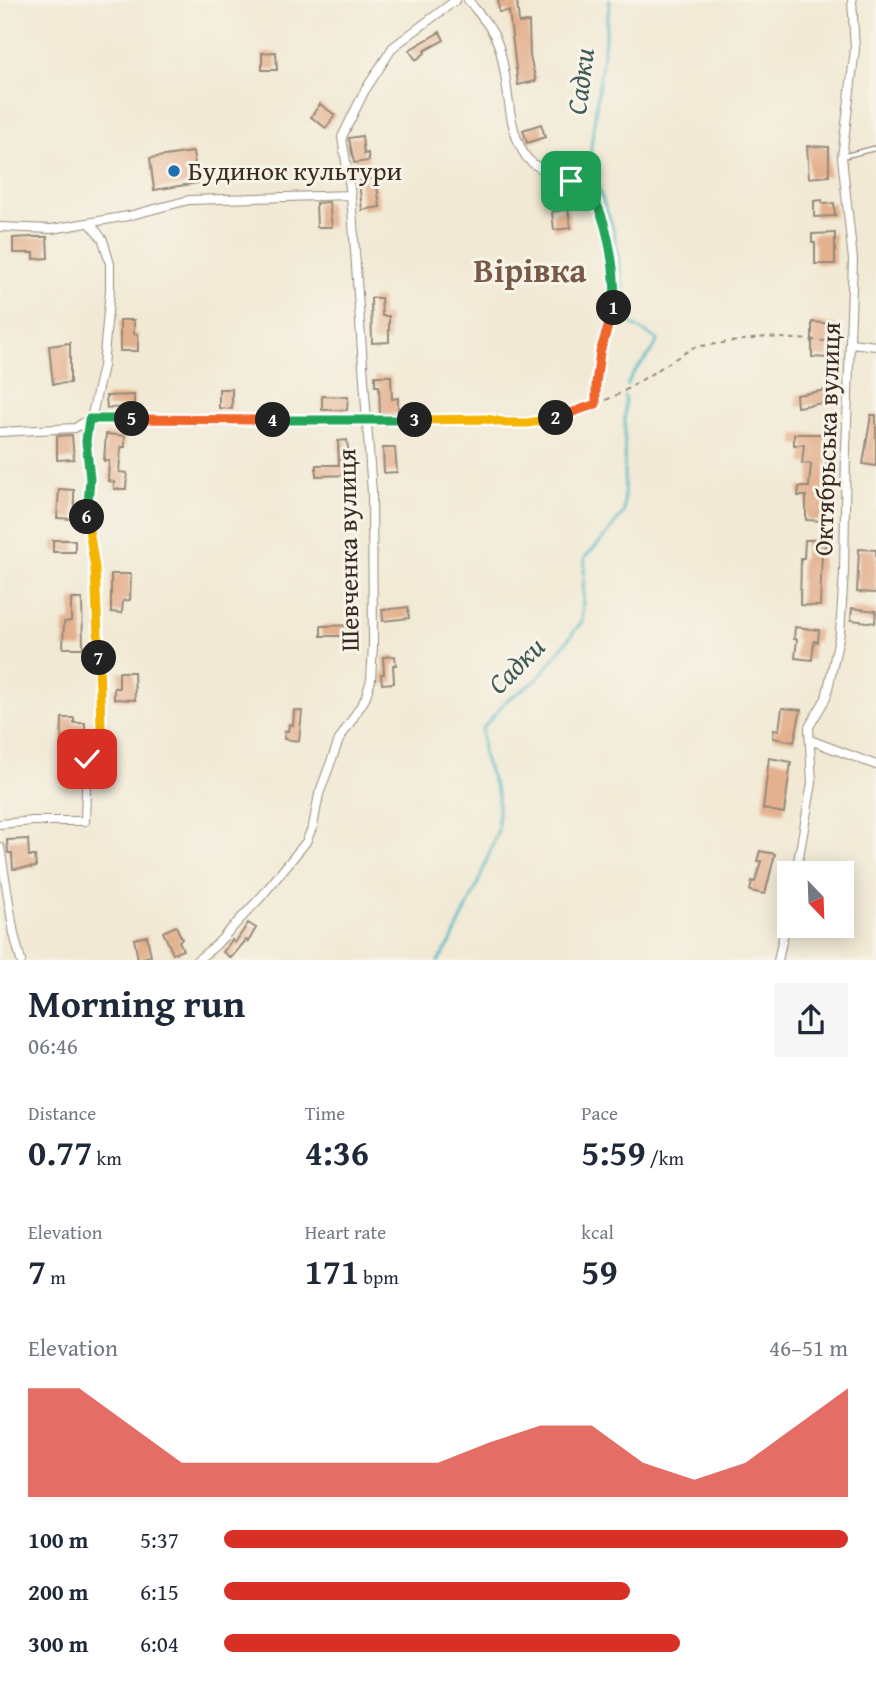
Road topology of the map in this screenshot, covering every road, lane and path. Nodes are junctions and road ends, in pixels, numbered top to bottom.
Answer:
1 (456, 0) edge
2 (468, 0) edge
3 (852, 0) edge
4 (876, 148) edge
5 (842, 157) junction
6 (351, 195) junction
7 (90, 223) junction
8 (0, 227) edge
9 (850, 343) junction
10 (876, 346) edge
11 (596, 404) junction
12 (89, 419) junction
13 (365, 421) junction
14 (75, 428) junction
15 (0, 432) edge
16 (86, 441) junction
17 (810, 740) junction
18 (876, 765) edge
19 (0, 824) edge
20 (0, 847) edge
21 (798, 861) edge
22 (784, 938) edge
23 (781, 958) edge
24 (21, 960) edge
25 (197, 960) edge

1 - 6 street, Шевченка вулиця
2 - 11 street
3 - 5 street, Октябрьська вулиця
4 - 5 lane
5 - 9 street, Октябрьська вулиця
6 - 7 street
6 - 13 street, Шевченка вулиця
7 - 8 street
7 - 12 street
9 - 10 street
9 - 11 path
9 - 17 street, Октябрьська вулиця
11 - 13 street
12 - 13 street
12 - 14 street
12 - 16 street
13 - 25 street, Шевченка вулиця
14 - 15 street
14 - 16 street
16 - 19 street
17 - 18 street
17 - 21 street, Октябрьська вулиця
20 - 24 street
22 - 23 street

